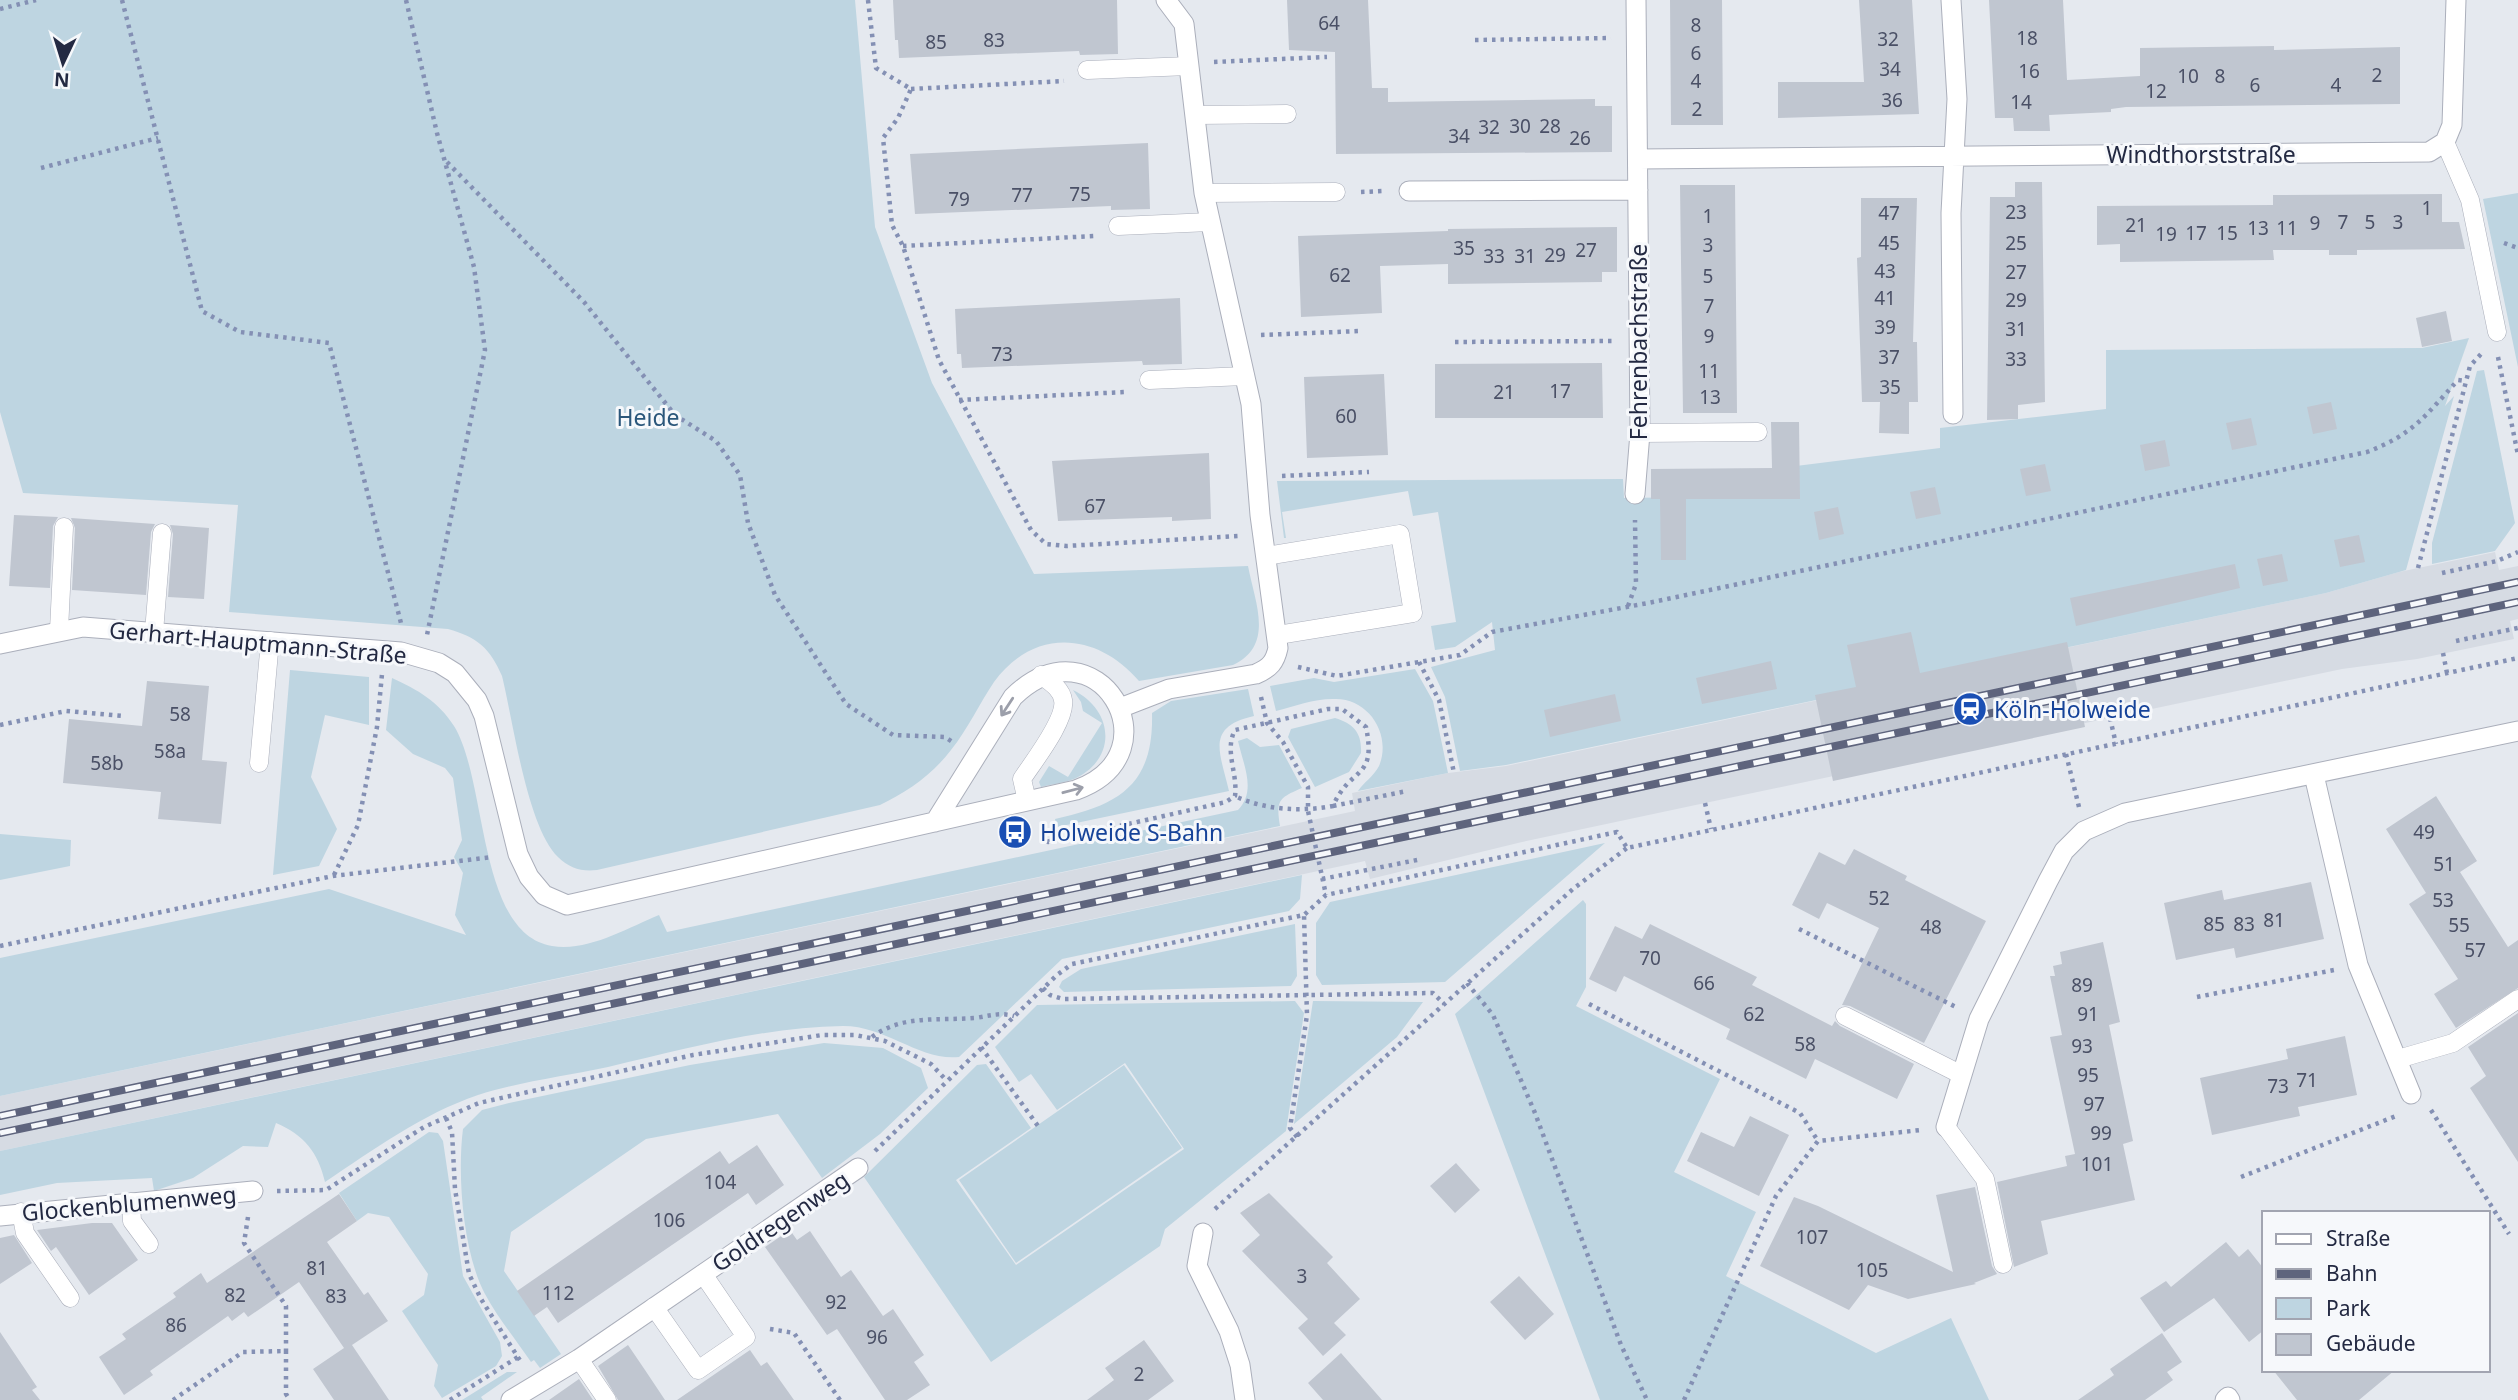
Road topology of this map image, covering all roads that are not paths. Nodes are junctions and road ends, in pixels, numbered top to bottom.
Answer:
1 (1166, 0) edge
2 (1636, 0) edge
3 (1951, 0) edge
4 (2456, 0) edge
5 (1189, 66) junction
6 (1087, 70) road end
7 (1287, 114) dead end
8 (1195, 115) junction
9 (2445, 142) junction
10 (1954, 156) junction
11 (1637, 159) junction
12 (1638, 190) junction
13 (1409, 191) road end
14 (1336, 192) road end
15 (1204, 193) junction
16 (1210, 222) junction
17 (1118, 226) road end
18 (2497, 340) road end
19 (1245, 376) junction
20 (1149, 380) road end
21 (1953, 414) dead end
22 (1758, 432) dead end
23 (1640, 433) junction
24 (1635, 494) road end
25 (64, 527) dead end
26 (162, 533) dead end
27 (1266, 556) junction
28 (59, 629) junction
29 (154, 632) junction
30 (1278, 635) junction
31 (270, 641) junction
32 (0, 644) edge
33 (1041, 675) junction
34 (1121, 708) junction
35 (2518, 731) edge
36 (259, 763) dead end
37 (2314, 775) junction
38 (1032, 800) junction
39 (934, 822) junction
40 (2518, 999) edge
41 (1845, 1016) dead end
42 (2398, 1059) junction
43 (1960, 1074) junction
44 (2411, 1094) road end
45 (1946, 1127) joint
46 (858, 1168) road end
47 (253, 1191) road end
48 (131, 1202) junction
49 (21, 1212) junction
50 (0, 1216) edge
51 (1203, 1233) road end
52 (149, 1244) dead end
53 (2003, 1264) dead end
54 (703, 1274) junction
55 (70, 1298) dead end
56 (654, 1307) junction
57 (579, 1359) junction
58 (511, 1400) edge
59 (607, 1400) edge
60 (1245, 1400) edge
61 (2225, 1400) edge
62 (2231, 1400) edge

1 - 5 street
2 - 11 street, Fehrenbachstraße
3 - 10 street
4 - 9 street
5 - 6 lane
5 - 8 street
7 - 8 lane
8 - 15 street
9 - 10 street, Windthorststraße
9 - 18 lane
10 - 11 street, Windthorststraße
10 - 21 street
11 - 12 street, Fehrenbachstraße
12 - 13 street
12 - 23 street, Fehrenbachstraße
14 - 15 lane
15 - 16 street
16 - 17 lane
16 - 19 street
19 - 20 lane
19 - 27 street
22 - 23 lane
23 - 24 street, Fehrenbachstraße
25 - 28 lane
26 - 29 lane
27 - 30 street
27 - 30 lane
28 - 29 street, Gerhart-Hauptmann-Straße
28 - 32 street, Gerhart-Hauptmann-Straße
29 - 31 street, Gerhart-Hauptmann-Straße
30 - 34 street
31 - 36 lane
31 - 39 street, Gerhart-Hauptmann-Straße
33 - 34 street
33 - 38 lane
33 -> 39 street
38 -> 34 street, Gerhart-Hauptmann-Straße
35 - 37 street
37 - 42 street
37 - 43 street
38 - 39 street, Gerhart-Hauptmann-Straße
40 - 42 lane
41 - 43 lane
42 - 44 street
43 - 45 street
45 - 53 lane
46 - 54 street, Goldregenweg
47 - 48 street, Glockenblumenweg
48 - 49 street, Glockenblumenweg
48 - 52 lane
49 - 50 street, Glockenblumenweg
49 - 55 lane
51 - 60 street
54 - 56 street, Goldregenweg
54 - 56 lane, Goldregenweg
56 - 57 street, Goldregenweg
57 - 58 street, Goldregenweg
57 - 59 lane
61 - 62 street

